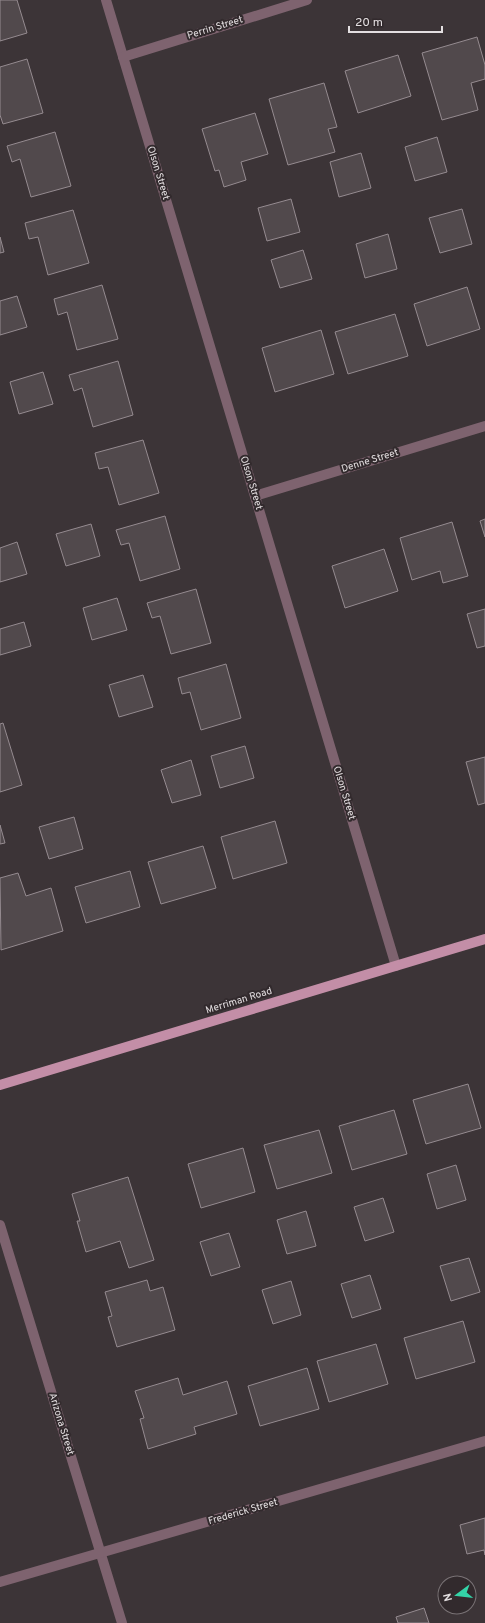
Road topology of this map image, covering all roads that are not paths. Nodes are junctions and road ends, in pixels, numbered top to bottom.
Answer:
1 (106, 0) edge
2 (307, 0) edge
3 (123, 57) junction
4 (485, 426) edge
5 (255, 496) junction
6 (485, 939) edge
7 (396, 966) junction
8 (0, 1085) edge
9 (0, 1225) edge
10 (485, 1442) edge
11 (100, 1552) junction
12 (0, 1582) edge
13 (122, 1623) edge

1 - 3 street, Olson Street
2 - 3 street, Perrin Street
3 - 5 street, Olson Street
4 - 5 street, Denne Street
5 - 7 street, Olson Street
6 - 7 main road, Merriman Road
7 - 8 main road, Merriman Road
9 - 11 street, Arizona Street
10 - 11 street, Frederick Street
11 - 12 street, Frederick Street
11 - 13 street, Arizona Street

